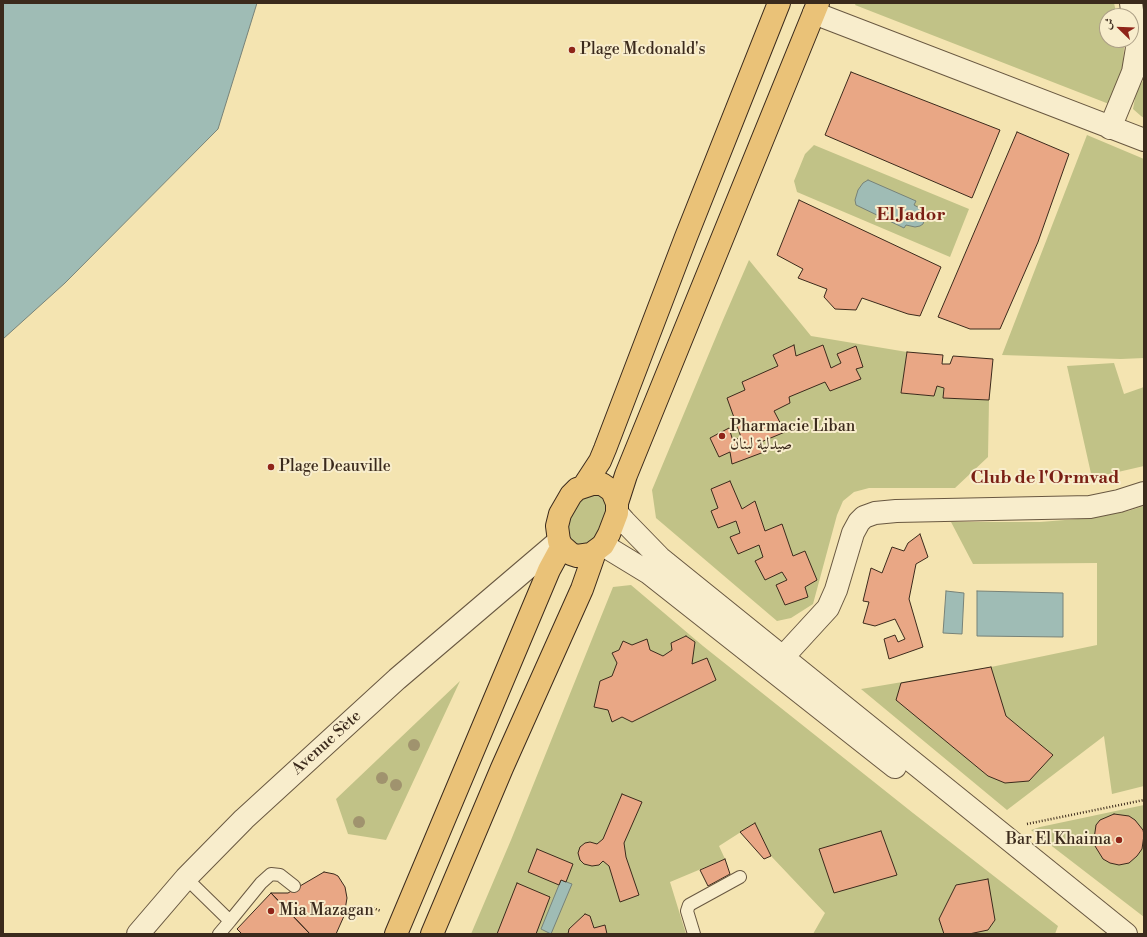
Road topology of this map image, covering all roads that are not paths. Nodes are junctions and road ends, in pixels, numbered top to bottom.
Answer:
1 (779, 3) edge
2 (1131, 3) edge
3 (816, 8) edge
4 (1140, 49) edge
5 (1110, 128) junction
6 (1144, 140) edge
7 (583, 487) junction
8 (1144, 493) edge
9 (617, 508) junction
10 (560, 543) junction
11 (599, 548) junction
12 (777, 664) junction
13 (740, 877) dead end
14 (186, 878) junction
15 (294, 886) dead end
16 (230, 921) junction
17 (1109, 932) edge
18 (138, 934) edge
19 (219, 934) edge
20 (396, 934) edge
21 (432, 934) edge
22 (694, 934) edge

1 - 7 highway
2 - 4 street
3 - 5 street
3 - 9 highway
4 - 5 street
5 - 6 street
7 - 9 highway
7 - 10 highway
8 - 12 street
9 - 11 highway
9 - 12 street
10 - 11 highway
10 - 14 street, Avenue Sète
10 - 20 highway
11 - 12 street
11 - 21 highway
12 - 17 street
12 - 17 street
13 - 22 lane
14 - 16 lane
14 - 18 street, Avenue Sète
15 - 16 lane
16 - 19 lane

